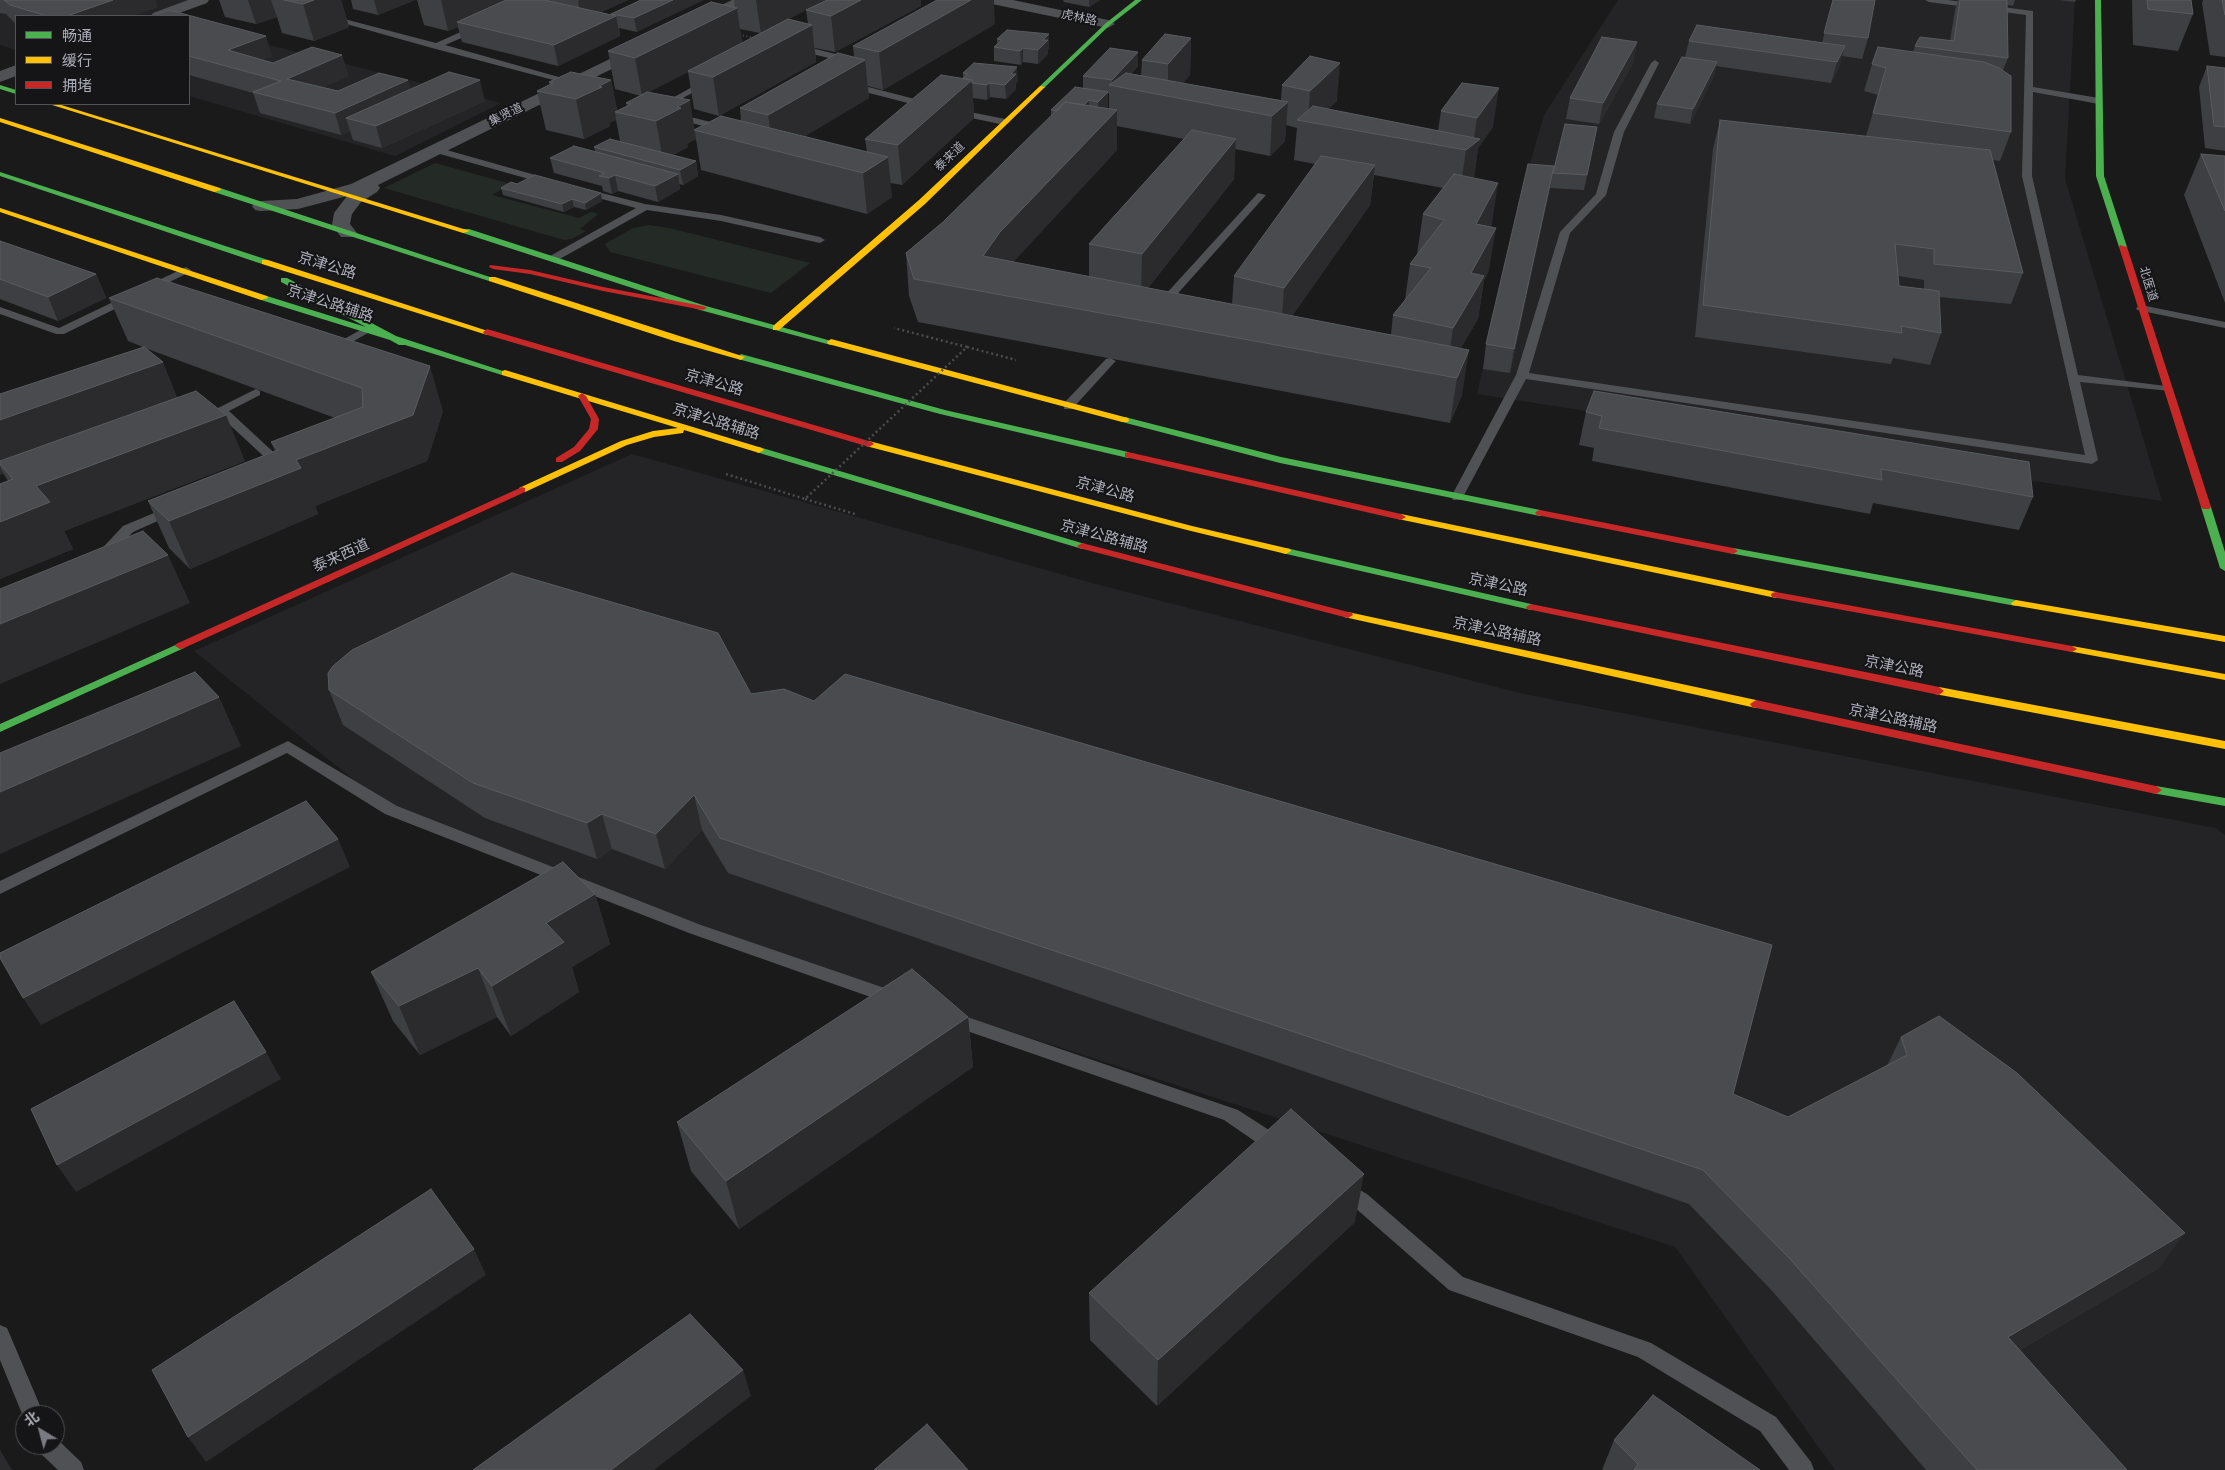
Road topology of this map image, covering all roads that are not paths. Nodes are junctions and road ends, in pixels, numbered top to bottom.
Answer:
1 (202, 0) edge
2 (744, 0) edge
3 (754, 0) edge
4 (992, 0) edge
5 (1139, 0) edge
6 (1929, 0) edge
7 (2098, 0) edge
8 (318, 14) dead end
9 (161, 15) edge
10 (489, 23) edge
11 (1108, 24) junction
12 (791, 40) edge
13 (659, 44) edge
14 (435, 46) junction
15 (1655, 63) dead end
16 (15, 70) edge
17 (846, 72) edge
18 (0, 77) edge
19 (714, 80) edge
20 (578, 83) junction
21 (840, 83) edge
22 (0, 87) edge
23 (2029, 89) junction
24 (15, 92) edge
25 (2099, 101) junction
26 (55, 105) edge
27 (0, 120) edge
28 (1005, 122) junction
29 (738, 132) edge
30 (440, 151) junction
31 (552, 171) dead end
32 (0, 174) edge
33 (538, 178) junction
34 (1261, 195) dead end
35 (348, 196) junction
36 (261, 206) junction
37 (645, 207) junction
38 (0, 210) edge
39 (348, 233) junction
40 (820, 240) dead end
41 (240, 254) junction
42 (415, 254) junction
43 (554, 258) junction
44 (186, 270) junction
45 (703, 308) junction
46 (2141, 308) junction
47 (0, 310) edge
48 (1154, 313) edge
49 (2225, 325) edge
50 (776, 328) junction
51 (364, 331) junction
52 (402, 343) junction
53 (324, 354) edge
54 (1110, 361) edge
55 (1522, 376) junction
56 (2074, 378) junction
57 (2166, 389) junction
58 (256, 393) edge
59 (582, 396) junction
60 (1068, 406) junction
61 (222, 410) junction
62 (203, 417) edge
63 (699, 432) junction
64 (547, 465) dead end
65 (261, 472) edge
66 (1457, 497) junction
67 (182, 506) edge
68 (92, 566) edge
69 (2225, 568) edge
70 (2225, 639) edge
71 (2225, 677) edge
72 (0, 728) edge
73 (2225, 745) edge
74 (2225, 802) edge
75 (0, 888) edge
76 (911, 1004) edge
77 (930, 1011) edge
78 (1295, 1158) edge
79 (1328, 1179) edge
80 (0, 1335) edge
81 (29, 1405) edge
82 (58, 1455) edge
83 (73, 1470) edge
84 (1803, 1470) edge

1 - 9 street
2 - 3 street
4 - 11 street, 虎林路
5 - 11 main road, 泰来道
6 - 23 lane
7 - 25 main road, 北医道
8 - 14 lane
10 - 14 lane
11 - 28 main road, 泰来道
12 - 17 lane
13 - 20 street, 集贤道
14 - 20 lane
15 - 55 lane
16 - 18 street
19 - 29 lane
20 - 30 street, 集贤道
21 - 28 lane
22 - 24 main road
23 - 25 lane
23 - 56 lane
25 - 46 main road, 北医道
26 - 35 main road
27 - 36 main road
28 - 50 main road, 泰来道
30 - 33 lane
30 - 35 street, 集贤道
31 - 33 lane
32 - 41 main road, 京津公路
33 - 37 lane
34 - 48 lane
35 - 36 street, 集贤道
35 - 39 street
35 - 43 main road
36 - 39 main road
37 - 40 lane
37 - 43 lane
38 - 44 main road, 京津公路辅路
39 - 42 main road
41 - 52 main road
41 - 73 main road, 京津公路
42 - 45 main road
42 - 71 main road
43 - 45 main road
44 - 47 lane
44 - 51 main road, 京津公路辅路
45 - 50 main road
46 - 49 lane
46 - 57 main road, 北医道
50 - 60 main road
51 - 52 main road, 京津公路辅路
51 - 53 lane
52 - 59 main road, 京津公路辅路
54 - 60 lane
55 - 56 lane
55 - 66 lane
56 - 57 lane
57 - 69 main road, 北医道
58 - 61 lane
59 - 63 main road, 京津公路辅路
59 - 64 main road
60 - 66 main road
61 - 62 lane
61 - 65 lane
63 - 72 main road, 泰来西道
63 - 74 main road, 京津公路辅路
66 - 70 main road
67 - 68 lane
75 - 76 lane
77 - 78 lane
79 - 84 lane
80 - 81 lane
82 - 83 lane

